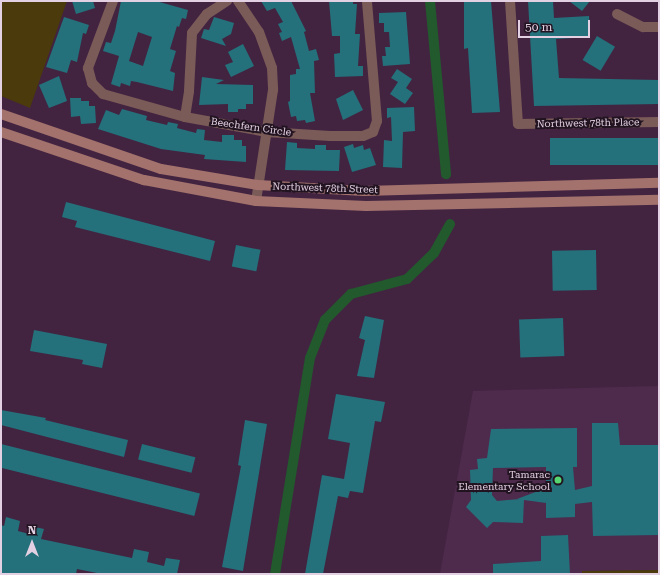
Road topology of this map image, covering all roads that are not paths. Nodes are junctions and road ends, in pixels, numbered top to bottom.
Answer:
1 (113, 1) edge
2 (227, 1) edge
3 (238, 1) edge
4 (367, 1) edge
5 (510, 1) edge
6 (617, 14) dead end
7 (659, 27) edge
8 (1, 114) edge
9 (185, 117) junction
10 (659, 122) edge
11 (1, 132) edge
12 (267, 132) junction
13 (659, 184) edge
14 (258, 185) junction
15 (659, 200) edge
16 (256, 201) junction

1 - 9 street, Beechfern Circle
2 - 9 street
3 - 12 street
4 - 12 street, Beechfern Circle
5 - 10 street, Northwest 78th Place
6 - 7 street
8 - 14 street, Northwest 78th Street
9 - 12 street, Beechfern Circle
11 - 16 street, Northwest 78th Street
12 - 14 street
13 - 14 street, Northwest 78th Street
14 - 16 street
15 - 16 street, Northwest 78th Street

